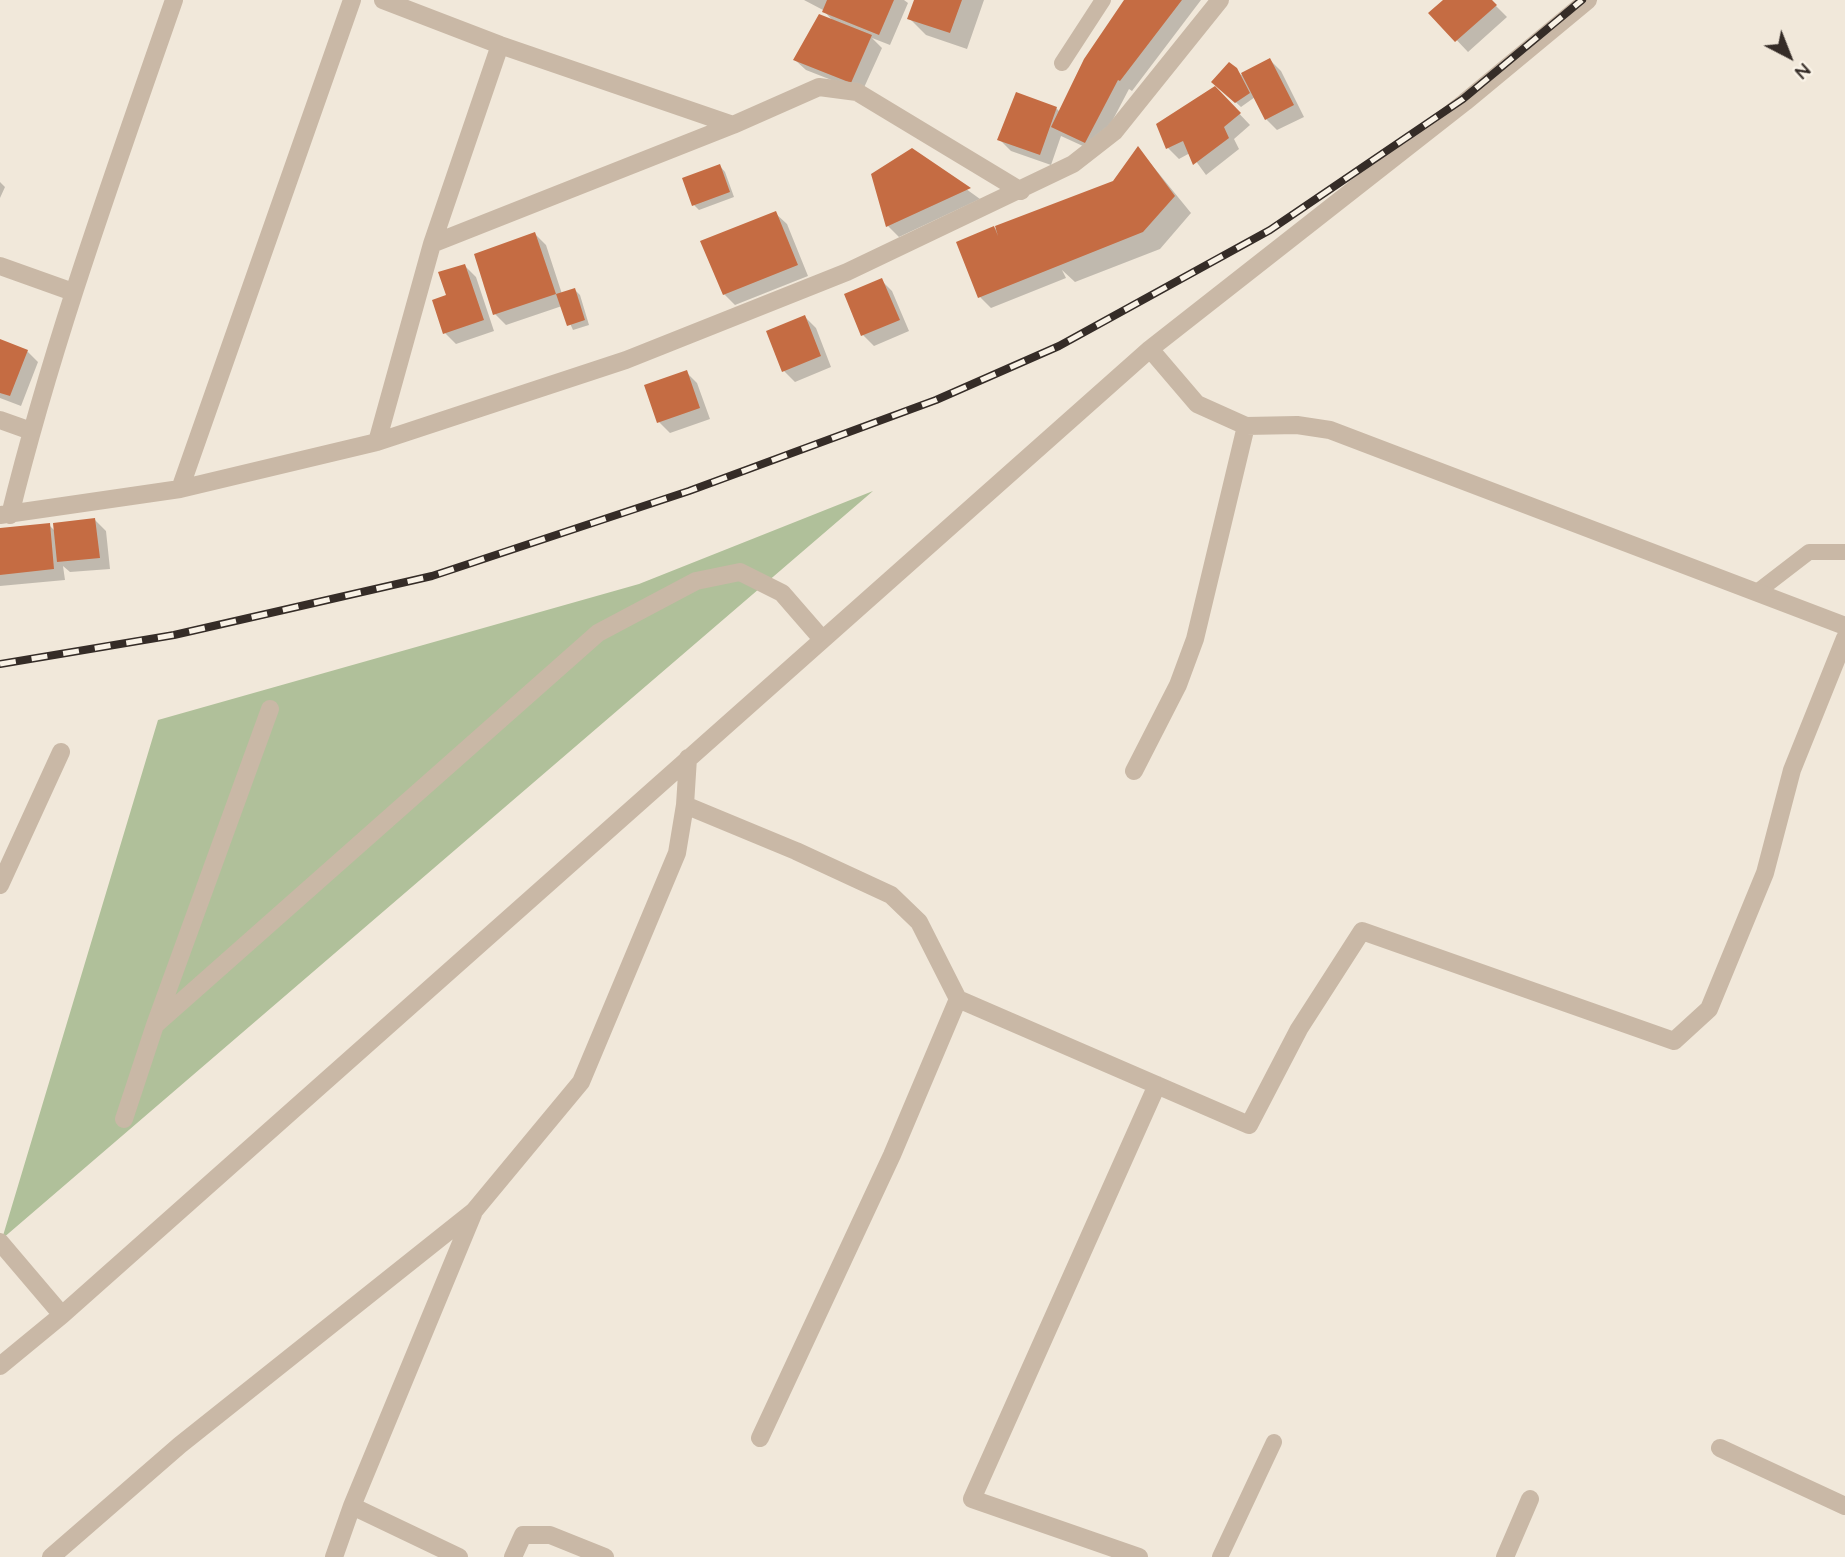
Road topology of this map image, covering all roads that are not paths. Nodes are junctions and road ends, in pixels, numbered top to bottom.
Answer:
1 (174, 0) edge
2 (352, 0) edge
3 (383, 0) edge
4 (1103, 0) edge
5 (1220, 0) edge
6 (1588, 0) edge
7 (499, 45) junction
8 (1062, 63) dead end
9 (733, 125) junction
10 (1021, 191) junction
11 (432, 244) junction
12 (0, 266) edge
13 (74, 292) junction
14 (1150, 349) junction
15 (0, 420) edge
16 (1246, 426) junction
17 (30, 431) junction
18 (377, 442) junction
19 (180, 489) junction
20 (5, 515) edge
21 (1845, 552) edge
22 (1757, 592) junction
23 (1845, 626) edge
24 (1845, 638) edge
25 (822, 639) junction
26 (270, 709) dead end
27 (61, 752) dead end
28 (688, 758) junction
29 (1134, 771) dead end
30 (685, 806) junction
31 (0, 885) edge
32 (958, 999) junction
33 (155, 1025) junction
34 (1157, 1085) junction
35 (124, 1119) dead end
36 (474, 1211) junction
37 (0, 1242) edge
38 (62, 1315) junction
39 (0, 1366) edge
40 (760, 1438) dead end
41 (1274, 1442) dead end
42 (1720, 1448) dead end
43 (1530, 1499) dead end
44 (352, 1506) junction
45 (1845, 1506) edge
46 (51, 1557) edge
47 (334, 1557) edge
48 (459, 1557) edge
49 (513, 1557) edge
50 (605, 1557) edge
51 (1139, 1557) edge
52 (1220, 1557) edge
53 (1505, 1557) edge

1 - 13 street
2 - 19 street
3 - 7 street
4 - 8 lane
5 - 10 street
6 - 14 street
7 - 9 street
7 - 11 street
9 - 10 street
9 - 11 street
10 - 18 street
11 - 18 street
12 - 13 street
13 - 17 street
14 - 16 street
14 - 25 street
15 - 17 street
16 - 22 street
16 - 29 street
17 - 20 street
18 - 19 street
19 - 20 street
21 - 22 lane
22 - 23 street
24 - 34 street
25 - 28 street
25 - 33 street
26 - 33 street
27 - 31 street
28 - 30 street
28 - 38 street
30 - 32 street
30 - 36 street
32 - 34 street
32 - 40 street
33 - 35 street
34 - 51 street
36 - 44 street
36 - 46 street
37 - 38 street
38 - 39 street
41 - 52 lane
42 - 45 street
43 - 53 street
44 - 47 street
44 - 48 street
49 - 50 street

